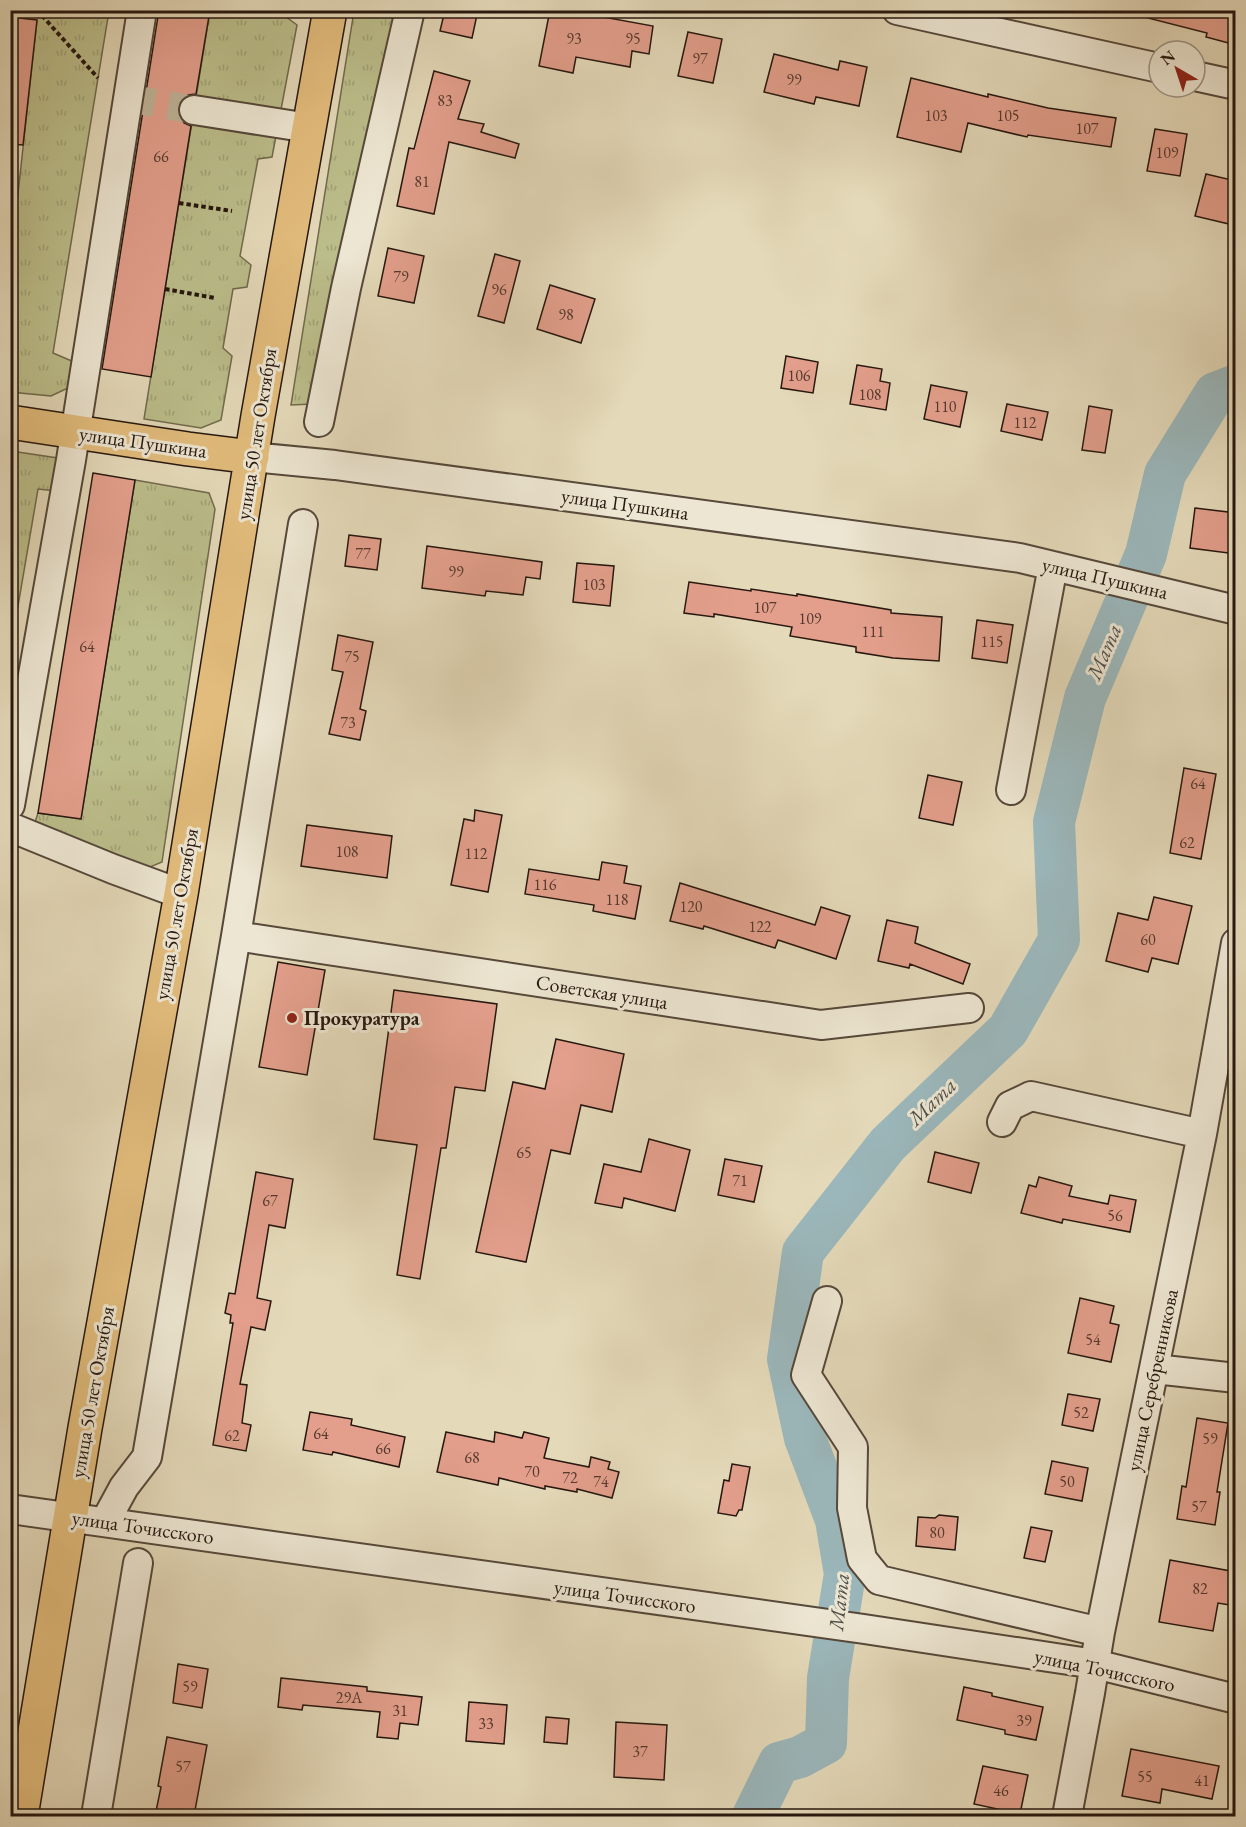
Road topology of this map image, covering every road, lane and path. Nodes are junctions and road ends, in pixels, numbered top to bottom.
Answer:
1 (38, 10) edge
2 (142, 10) edge
3 (330, 10) edge
4 (410, 10) edge
5 (897, 10) edge
6 (1147, 65) edge
7 (98, 78) dead end
8 (1207, 79) edge
9 (1236, 85) edge
10 (194, 110) tunnel mouth
11 (309, 128) junction
12 (179, 202) dead end
13 (232, 211) dead end
14 (165, 289) dead end
15 (216, 297) dead end
16 (10, 422) edge
17 (319, 422) dead end
18 (75, 431) junction
19 (252, 457) junction
20 (303, 524) dead end
21 (1053, 566) junction
22 (1236, 610) edge
23 (1011, 790) dead end
24 (10, 805) edge
25 (10, 827) edge
26 (181, 894) junction
27 (236, 936) junction
28 (1236, 943) edge
29 (969, 1008) dead end
30 (1002, 1122) dead end
31 (1202, 1134) junction
32 (827, 1301) dead end
33 (1155, 1369) junction
34 (1236, 1378) edge
35 (10, 1509) edge
36 (71, 1517) junction
37 (105, 1522) junction
38 (138, 1563) dead end
39 (1100, 1632) junction
40 (1095, 1664) junction
41 (1236, 1699) edge
42 (21, 1816) edge
43 (96, 1816) edge
44 (1067, 1816) edge

1 - 7 path
2 - 18 street
3 - 11 main road, улица 50 лет Октября
4 - 17 street
5 - 6 street
8 - 9 street
10 - 11 street
11 - 19 main road, улица 50 лет Октября
12 - 13 path
14 - 15 path
16 - 18 main road, улица Пушкина
18 - 19 main road, улица Пушкина
18 - 24 street
19 - 21 street, улица Пушкина
19 - 26 main road, улица 50 лет Октября
20 - 27 street
21 - 22 street, улица Пушкина
21 - 23 street
25 - 26 street
26 - 36 main road, улица 50 лет Октября
27 - 29 street, Советская улица
27 - 37 street
28 - 31 street, улица Серебренникова
30 - 31 street
31 - 33 street, улица Серебренникова
32 - 39 street
33 - 34 street
33 - 39 street, улица Серебренникова
35 - 36 street, улица Точисского
36 - 37 street, улица Точисского
36 - 42 main road, улица 50 лет Октября
37 - 40 street, улица Точисского
38 - 43 street
39 - 40 street, улица Серебренникова
40 - 41 street, улица Точисского
40 - 44 street, улица Серебренникова

